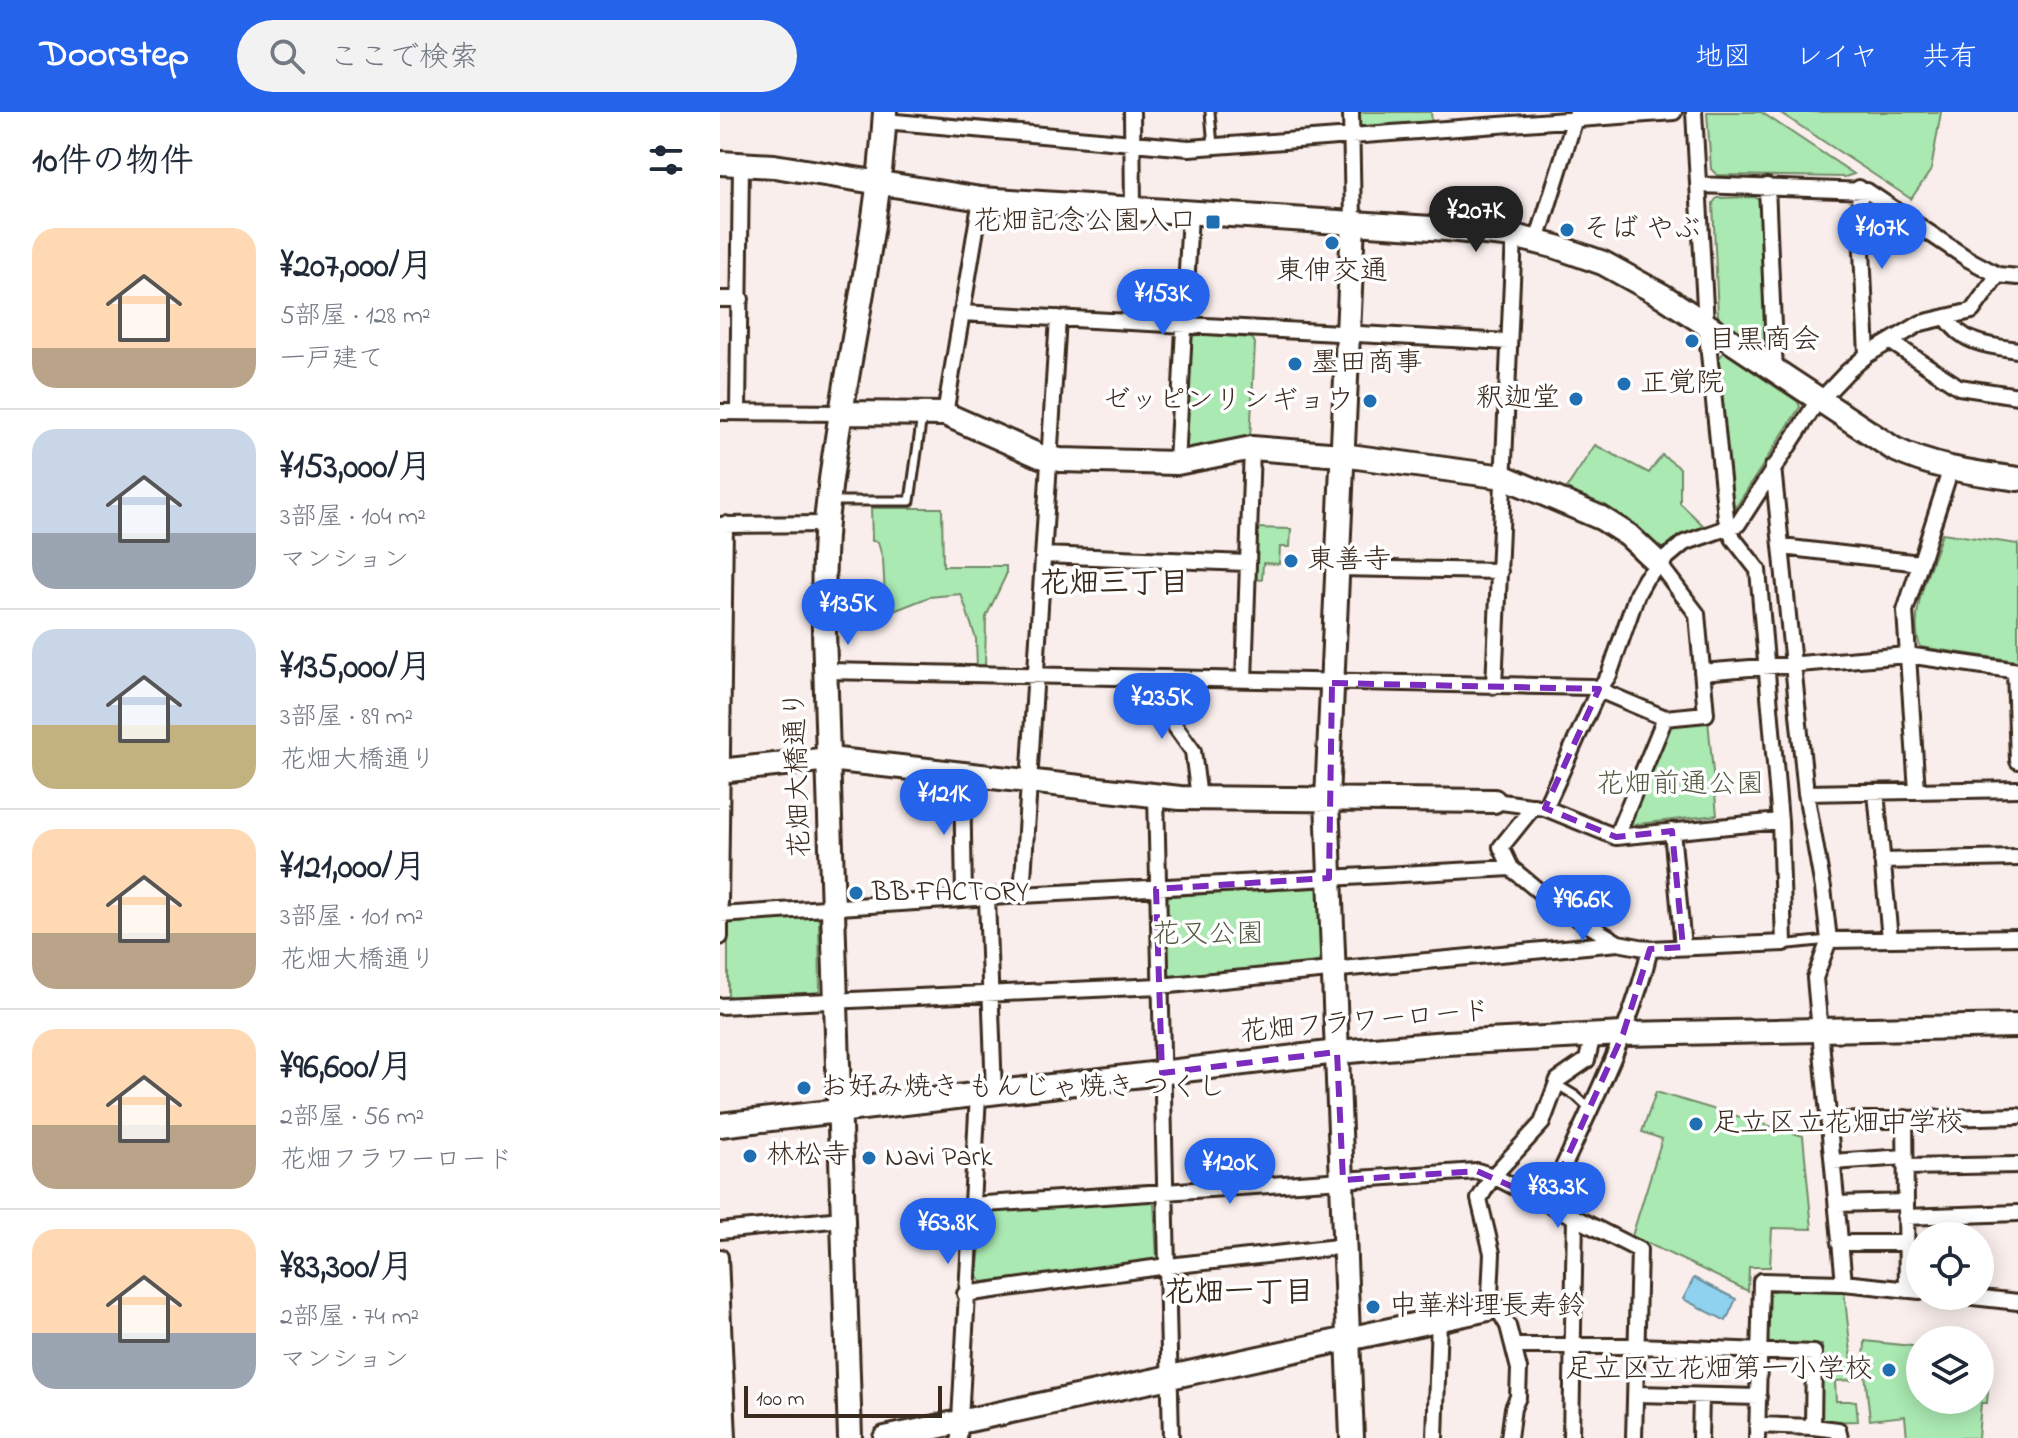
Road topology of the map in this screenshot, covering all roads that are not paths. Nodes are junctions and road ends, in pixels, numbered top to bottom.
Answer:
1 (1132, 112) edge
2 (1210, 112) edge
3 (1351, 112) edge
4 (1674, 112) edge
5 (1694, 112) edge
6 (1576, 115) edge
7 (884, 116) edge
8 (1453, 120) edge
9 (1351, 134) junction
10 (1132, 143) junction
11 (1213, 147) junction
12 (730, 163) edge
13 (879, 184) junction
14 (1699, 185) junction
15 (1767, 186) junction
16 (1859, 188) junction
17 (981, 199) junction
18 (1133, 209) junction
19 (1190, 213) junction
20 (1353, 223) junction
21 (1514, 236) junction
22 (1537, 241) junction
23 (1998, 275) junction
24 (2018, 277) edge
25 (720, 299) edge
26 (741, 299) junction
27 (961, 313) junction
28 (1946, 317) junction
29 (1058, 318) junction
30 (1706, 324) junction
31 (1183, 325) junction
32 (1348, 333) junction
33 (1509, 342) junction
34 (1891, 342) junction
35 (2018, 350) edge
36 (1867, 355) junction
37 (1775, 372) junction
38 (2018, 396) edge
39 (1818, 401) junction
40 (720, 412) edge
41 (738, 412) junction
42 (842, 413) junction
43 (934, 414) junction
44 (1252, 448) junction
45 (1342, 455) junction
46 (1049, 459) junction
47 (1177, 463) junction
48 (1773, 467) junction
49 (1951, 468) junction
50 (1504, 477) junction
51 (2018, 479) edge
52 (829, 501) junction
53 (722, 524) edge
54 (826, 524) junction
55 (1729, 527) junction
56 (1782, 547) junction
57 (1043, 555) junction
58 (1247, 563) junction
59 (1920, 563) junction
60 (1659, 564) junction
61 (1337, 568) junction
62 (1500, 571) junction
63 (722, 637) edge
64 (1907, 655) junction
65 (1793, 666) junction
66 (1766, 668) junction
67 (827, 671) junction
68 (2016, 671) edge
69 (1702, 672) junction
70 (1036, 674) junction
71 (1157, 678) junction
72 (1244, 680) junction
73 (1332, 683) junction
74 (1494, 686) junction
75 (1599, 689) junction
76 (1665, 718) junction
77 (829, 759) junction
78 (2018, 761) edge
79 (721, 771) edge
80 (962, 774) junction
81 (1029, 781) junction
82 (2018, 789) edge
83 (1917, 791) junction
84 (1876, 792) junction
85 (1806, 793) junction
86 (1156, 795) junction
87 (1199, 798) junction
88 (1327, 799) junction
89 (1494, 801) joint
90 (1539, 807) junction
91 (1780, 821) junction
92 (1672, 831) junction
93 (1616, 837) junction
94 (2018, 858) edge
95 (1882, 861) junction
96 (1511, 868) junction
97 (1329, 878) junction
98 (1156, 889) junction
99 (1022, 895) junction
100 (964, 898) junction
101 (987, 898) junction
102 (720, 905) edge
103 (833, 907) junction
104 (720, 915) edge
105 (720, 937) edge
106 (2018, 937) edge
107 (1890, 939) junction
108 (1829, 940) junction
109 (1618, 943) junction
110 (1784, 943) junction
111 (1683, 947) junction
112 (1650, 949) junction
113 (1334, 970) junction
114 (1159, 986) junction
115 (991, 993) junction
116 (836, 1001) junction
117 (720, 1006) edge
118 (2018, 1026) edge
119 (1820, 1030) junction
120 (1623, 1034) junction
121 (1593, 1035) junction
122 (1337, 1052) junction
123 (1162, 1073) junction
124 (1556, 1084) junction
125 (986, 1094) junction
126 (1589, 1108) junction
127 (840, 1111) junction
128 (2018, 1116) edge
129 (1905, 1118) junction
130 (1829, 1121) junction
131 (720, 1125) edge
132 (1833, 1162) junction
133 (1905, 1162) junction
134 (2018, 1165) edge
135 (1493, 1176) junction
136 (1343, 1180) junction
137 (1164, 1191) junction
138 (1547, 1202) junction
139 (1837, 1204) junction
140 (970, 1205) junction
141 (1905, 1210) junction
142 (2018, 1213) edge
143 (1960, 1215) junction
144 (1575, 1217) junction
145 (842, 1219) junction
146 (1960, 1222) edge
147 (720, 1231) edge
148 (1839, 1243) junction
149 (1905, 1243) junction
150 (1346, 1246) junction
151 (1906, 1249) edge
152 (720, 1257) edge
153 (1166, 1266) junction
154 (1844, 1283) junction
155 (1906, 1289) edge
156 (965, 1294) junction
157 (721, 1299) edge
158 (1994, 1299) edge
159 (2018, 1302) edge
160 (1492, 1308) junction
161 (1439, 1319) junction
162 (1348, 1339) junction
163 (1514, 1346) junction
164 (1572, 1346) junction
165 (1637, 1346) junction
166 (1759, 1351) junction
167 (1169, 1378) junction
168 (1636, 1394) junction
169 (1701, 1396) junction
170 (1759, 1397) junction
171 (1813, 1427) junction
172 (958, 1430) edge
173 (1758, 1432) edge
174 (728, 1438) edge
175 (850, 1438) edge
176 (885, 1438) edge
177 (1171, 1438) edge
178 (1352, 1438) edge
179 (1435, 1438) edge
180 (1509, 1438) edge
181 (1571, 1438) edge
182 (1634, 1438) edge
183 (1700, 1438) edge
184 (1840, 1438) edge

1 - 10 street
2 - 11 lane
3 - 9 street
4 - 6 street
5 - 14 street
6 - 8 street
6 - 22 street
7 - 10 street
7 - 13 street, 花畑大橋通り
8 - 9 street
9 - 11 street
9 - 20 street
10 - 11 street
10 - 18 street
12 - 13 street
12 - 26 street
13 - 17 street
13 - 42 street, 花畑大橋通り
14 - 15 street
14 - 30 street
15 - 16 street
15 - 37 street
16 - 23 street
16 - 36 street
17 - 18 street
17 - 27 street
18 - 19 street
19 - 20 street
19 - 31 street
20 - 21 street
20 - 32 street
21 - 22 street
21 - 33 street
22 - 30 street
23 - 24 street
23 - 28 street
25 - 26 street
26 - 41 street
27 - 29 street
27 - 43 street
28 - 34 street
28 - 35 street
29 - 31 street
29 - 46 street
30 - 37 street
30 - 55 street
31 - 32 street
31 - 47 street
32 - 33 street
32 - 45 street
33 - 50 street
34 - 36 street
34 - 38 street
36 - 39 street
37 - 39 street
39 - 48 street
39 - 49 street
40 - 41 street
41 - 42 street
42 - 43 street
42 - 52 street, 花畑大橋通り
43 - 46 street
43 - 52 lane
44 - 45 street
44 - 47 street
44 - 58 street
45 - 50 street
45 - 61 street
46 - 47 street
46 - 57 street
48 - 55 street
48 - 56 street
49 - 51 street
49 - 59 street
50 - 60 street
50 - 62 street
52 - 54 street, 花畑大橋通り
53 - 54 street
53 - 63 street
54 - 67 street, 花畑大橋通り
55 - 60 street
55 - 66 street
56 - 59 street
56 - 65 street
57 - 58 street
57 - 70 street
58 - 72 street
59 - 64 street
60 - 69 street
60 - 75 street
61 - 62 street
61 - 73 street
62 - 74 street
63 - 79 street
64 - 65 street
64 - 68 street
64 - 83 street
65 - 66 street
65 - 85 street
66 - 69 street
66 - 91 street
67 - 70 street
67 - 77 street, 花畑大橋通り
68 - 78 street
69 - 76 street
70 - 71 street
70 - 81 street
71 - 72 street
71 - 87 street
72 - 73 street
73 - 74 street
73 - 88 street
74 - 75 street
75 - 76 street
75 - 90 street
76 - 93 street
77 - 79 street
77 - 80 street
77 - 103 street, 花畑大橋通り
79 - 102 street
80 - 81 street
80 - 100 street
81 - 86 street
81 - 99 street
82 - 83 street
83 - 84 street
84 - 85 street
84 - 95 street
85 - 108 street
86 - 87 street
86 - 98 street
87 - 88 street
88 - 89 street
88 - 97 street
89 - 90 street
90 - 93 street
90 - 96 street
91 - 92 street
91 - 110 street
92 - 93 street
92 - 111 street
94 - 95 street
95 - 107 street
96 - 97 street
96 - 109 street
97 - 98 street
97 - 113 street
98 - 99 street
98 - 114 street
99 - 101 street
100 - 101 street
100 - 103 street
101 - 115 street
102 - 104 street
103 - 104 street
103 - 116 street, 花畑大橋通り
104 - 105 street
106 - 107 street
107 - 108 street
108 - 110 lane
108 - 119 street
109 - 112 street
109 - 113 street
110 - 111 street
111 - 112 street
112 - 120 street
113 - 114 street
113 - 122 street
114 - 115 street
114 - 123 street
115 - 116 street
115 - 125 street
116 - 117 street
116 - 127 street, 花畑大橋通り
118 - 119 street, 花畑フラワーロード
119 - 120 street, 花畑フラワーロード
119 - 130 street
120 - 121 street, 花畑フラワーロード
120 - 126 street
121 - 122 street, 花畑フラワーロード
121 - 124 street
122 - 123 street, 花畑フラワーロード
122 - 136 street
123 - 125 street, 花畑フラワーロード
123 - 137 street
124 - 126 lane
124 - 135 street
125 - 127 street, 花畑フラワーロード
125 - 140 street
126 - 138 street
127 - 131 street, 花畑フラワーロード
127 - 145 street, 花畑大橋通り
128 - 129 street
129 - 130 street
129 - 133 street
130 - 132 street
132 - 133 street
132 - 139 street
133 - 134 street
133 - 141 street
135 - 136 street
135 - 138 street
135 - 160 street
136 - 137 street
136 - 150 street
137 - 140 street
137 - 153 street
138 - 144 street
139 - 141 street
139 - 148 street
140 - 156 street
141 - 143 street
141 - 149 street
142 - 143 street
143 - 146 street
144 - 164 street
144 - 165 street
145 - 147 street
145 - 175 street, 花畑大橋通り
148 - 149 street
148 - 154 street
149 - 151 street
150 - 153 street
150 - 162 street
152 - 157 street
153 - 156 street
153 - 167 street
154 - 155 street
154 - 166 street
156 - 172 street
157 - 174 street
158 - 159 street
160 - 161 street
160 - 163 street
161 - 162 street
161 - 179 street
162 - 167 street
162 - 178 street
163 - 164 street
163 - 180 street
164 - 165 street
164 - 181 street
165 - 166 street
165 - 168 street
166 - 170 street
166 - 171 street
167 - 172 street
167 - 177 street
168 - 169 street
168 - 182 street
169 - 170 street
169 - 183 street
170 - 173 street
171 - 173 street
171 - 184 street
172 - 176 street

